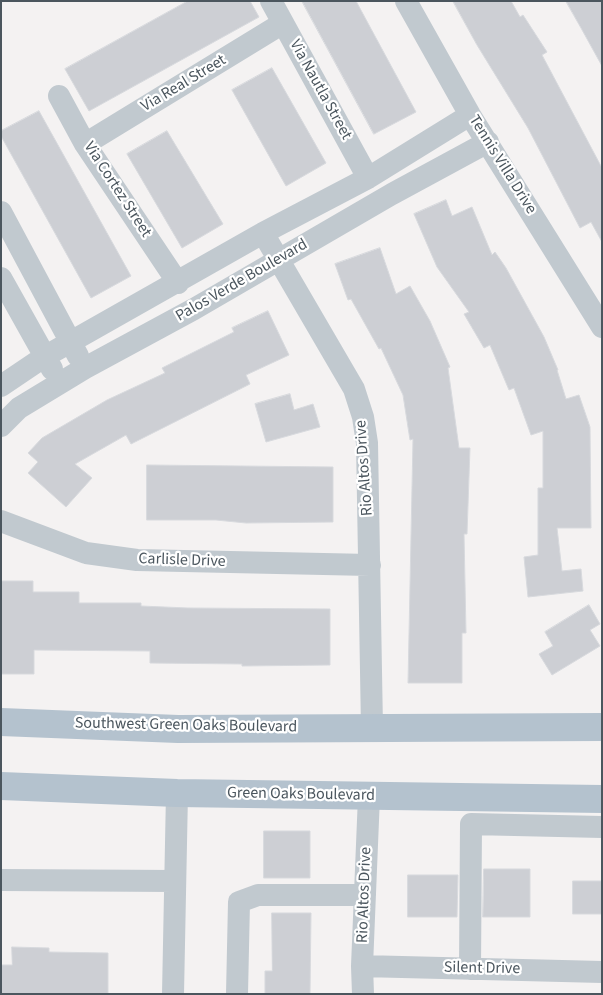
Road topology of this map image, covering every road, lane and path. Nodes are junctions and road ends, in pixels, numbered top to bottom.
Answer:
1 (271, 1) edge
2 (406, 1) edge
3 (283, 23) junction
4 (59, 96) dead end
5 (470, 115) junction
6 (488, 142) junction
7 (85, 144) junction
8 (368, 178) junction
9 (1, 212) edge
10 (263, 233) junction
11 (280, 260) junction
12 (1, 278) edge
13 (178, 283) junction
14 (602, 327) edge
15 (70, 344) junction
16 (44, 357) junction
17 (85, 368) junction
18 (62, 384) junction
19 (1, 386) edge
20 (1, 426) edge
21 (1, 521) edge
22 (370, 565) junction
23 (1, 722) edge
24 (602, 727) edge
25 (372, 728) junction
26 (1, 786) edge
27 (177, 793) junction
28 (369, 796) junction
29 (602, 799) edge
30 (602, 827) edge
31 (1, 880) edge
32 (175, 881) junction
33 (365, 895) junction
34 (362, 966) junction
35 (470, 969) junction
36 (602, 972) edge
37 (173, 994) edge
38 (237, 994) edge
39 (363, 994) edge

1 - 3 street, Via Nautla Street
2 - 5 street, Tennis Villa Drive
3 - 7 street, Via Real Street
3 - 8 street, Via Nautla Street
4 - 7 street, Via Cortez Street
5 - 6 street, Tennis Villa Drive
5 - 8 street, Palos Verde Boulevard
6 - 11 street, Palos Verde Boulevard
6 - 14 street, Tennis Villa Drive
7 - 13 street, Via Cortez Street
8 - 10 street, Palos Verde Boulevard
9 - 15 street
10 - 11 street, Rio Altos Drive
10 - 13 street, Palos Verde Boulevard
11 - 17 street, Palos Verde Boulevard
11 - 22 street, Rio Altos Drive
12 - 16 street
13 - 15 street, Palos Verde Boulevard
15 - 16 street, Palos Verde Boulevard
15 - 17 street
16 - 18 street
16 - 19 street, Palos Verde Boulevard
17 - 18 street, Palos Verde Boulevard
18 - 20 street, Palos Verde Boulevard
21 - 22 street, Carlisle Drive
22 - 25 street, Rio Altos Drive
23 - 25 main road, Southwest Green Oaks Boulevard
24 - 25 main road
26 - 27 main road, Green Oaks Boulevard
27 - 28 main road, Green Oaks Boulevard
27 - 32 street
28 - 29 main road, Green Oaks Boulevard
28 - 33 street, Rio Altos Drive
30 - 35 street
31 - 32 street
32 - 37 street
33 - 34 street, Rio Altos Drive
33 - 38 street
34 - 35 street, Silent Drive
34 - 39 street, Rio Altos Drive
35 - 36 street, Silent Drive

